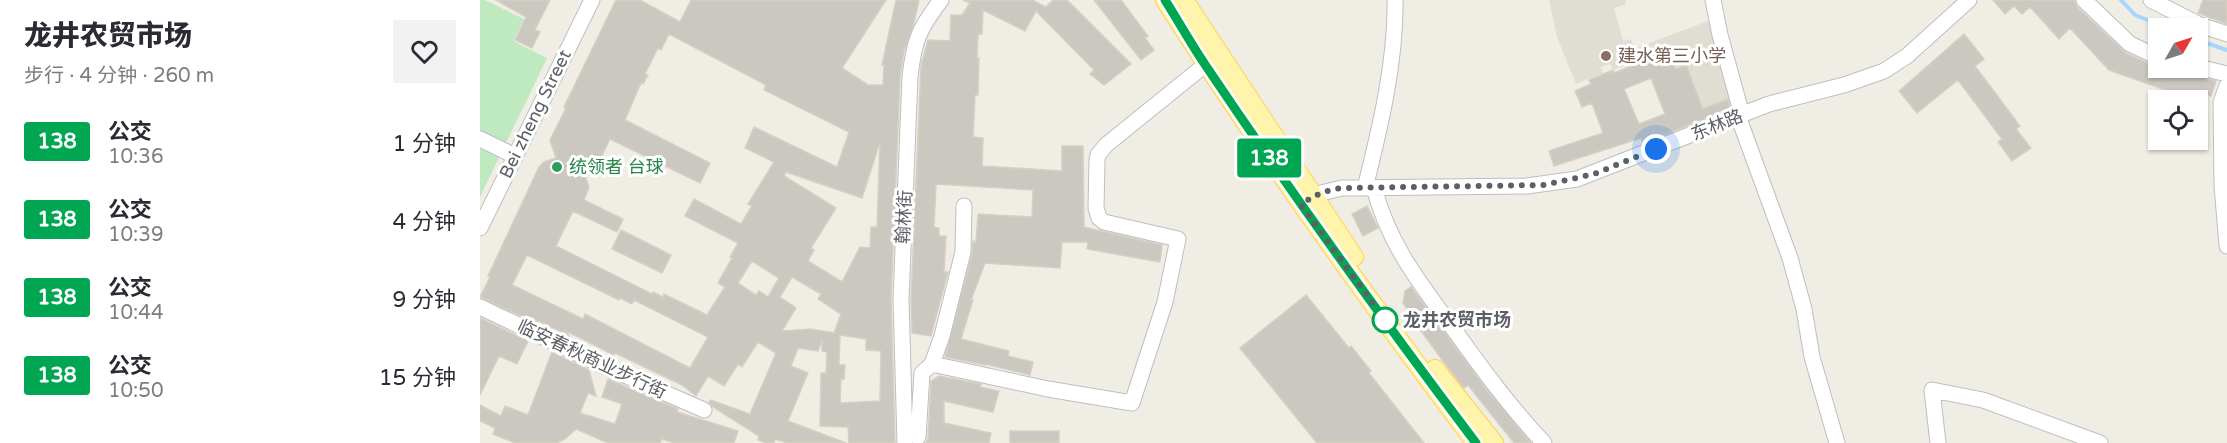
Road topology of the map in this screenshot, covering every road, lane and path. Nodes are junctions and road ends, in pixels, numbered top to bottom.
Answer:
1 (592, 0) edge
2 (941, 0) edge
3 (1165, 0) edge
4 (1184, 0) edge
5 (1395, 0) edge
6 (1713, 0) edge
7 (1969, 0) edge
8 (2084, 0) edge
9 (2151, 0) edge
10 (2227, 34) edge
11 (2148, 52) edge
12 (1205, 65) junction
13 (2208, 69) edge
14 (2227, 74) edge
15 (2227, 86) edge
16 (1740, 115) junction
17 (480, 139) edge
18 (515, 156) junction
19 (1370, 188) junction
20 (1307, 201) junction
21 (964, 206) dead end
22 (480, 228) edge
23 (2227, 246) edge
24 (480, 307) edge
25 (932, 364) junction
26 (704, 410) dead end
27 (911, 440) edge
28 (1476, 443) edge
29 (1494, 443) edge
30 (1544, 443) edge
31 (1837, 443) edge
32 (1938, 443) edge
33 (2100, 443) edge

1 - 18 street, Bei zheng Street
2 - 27 street, 翰林街
3 - 12 main road
4 - 20 main road
5 - 19 street
6 - 16 street
7 - 16 street, 东林路
8 - 11 street
9 - 10 street
12 - 20 main road
12 - 25 street
13 - 14 street
15 - 23 street
16 - 19 street, 东林路
16 - 31 street
17 - 18 street
18 - 22 street, Bei zheng Street
19 - 20 street, 东林路
19 - 30 street
20 - 28 main road
20 - 29 main road
21 - 25 street
24 - 26 street, 临安春秋商业步行街
25 - 27 street
32 - 33 street

